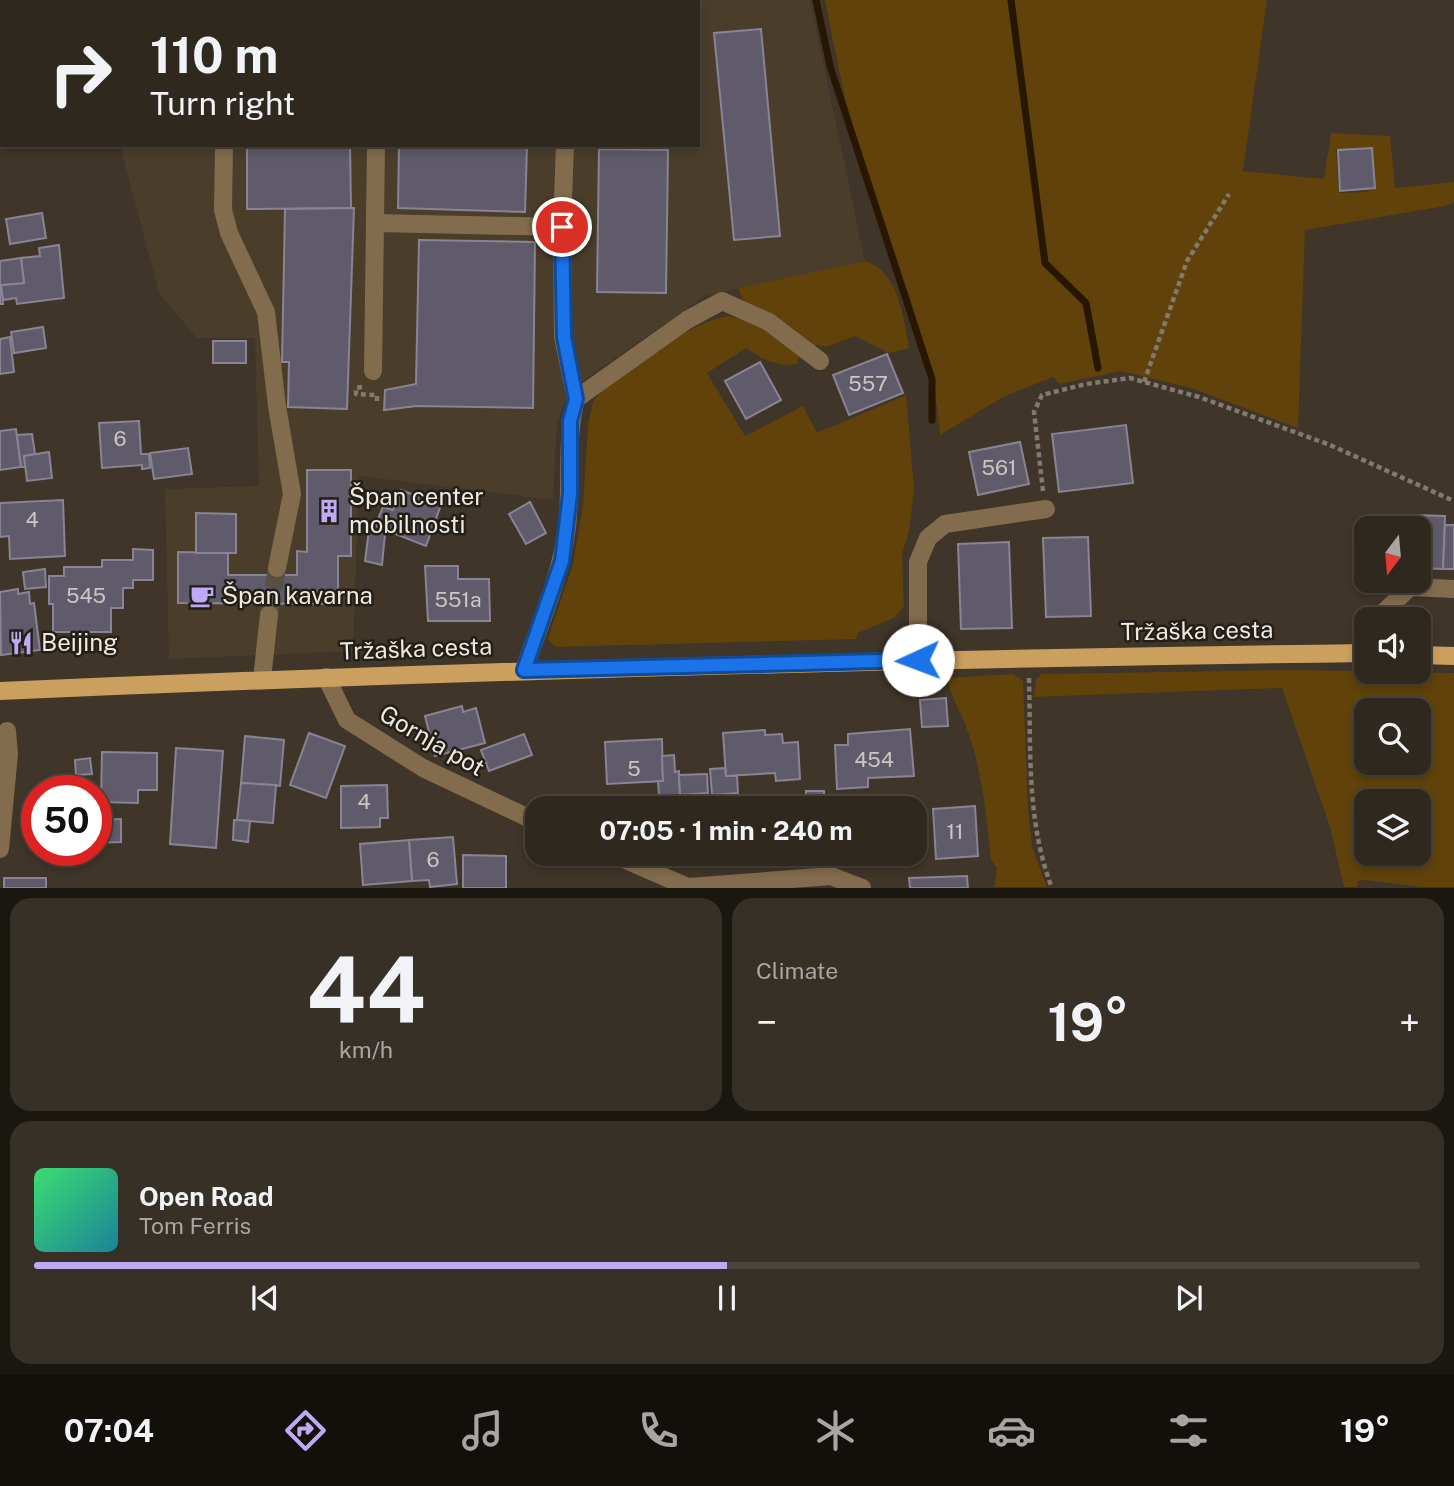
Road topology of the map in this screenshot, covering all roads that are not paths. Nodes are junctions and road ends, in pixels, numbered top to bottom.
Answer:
1 (224, 147) edge
2 (376, 147) edge
3 (565, 147) edge
4 (376, 223) junction
5 (562, 227) junction
6 (820, 361) dead end
7 (373, 371) dead end
8 (576, 399) junction
9 (1046, 509) road end
10 (277, 568) tunnel mouth
11 (1454, 589) edge
12 (1389, 607) edge
13 (269, 615) tunnel mouth
14 (1354, 653) edge
15 (1431, 655) edge
16 (1454, 656) edge
17 (918, 660) junction
18 (524, 670) junction
19 (326, 677) junction
20 (262, 680) junction
21 (0, 691) edge
22 (2, 727) edge
23 (525, 816) edge
24 (0, 849) edge
25 (640, 866) edge
26 (690, 887) edge
27 (862, 887) edge

1 - 10 street
2 - 4 street
3 - 5 street
4 - 5 street
4 - 7 street
5 - 8 street
6 - 8 street
8 - 18 street
9 - 17 street
11 - 12 street
13 - 20 street
14 - 17 main road, Tržaška cesta
15 - 16 main road
17 - 18 main road, Tržaška cesta
18 - 19 main road, Tržaška cesta
19 - 20 main road, Tržaška cesta
19 - 23 street, Gornja pot
20 - 21 main road, Tržaška cesta
22 - 24 street
25 - 26 street
26 - 27 street

